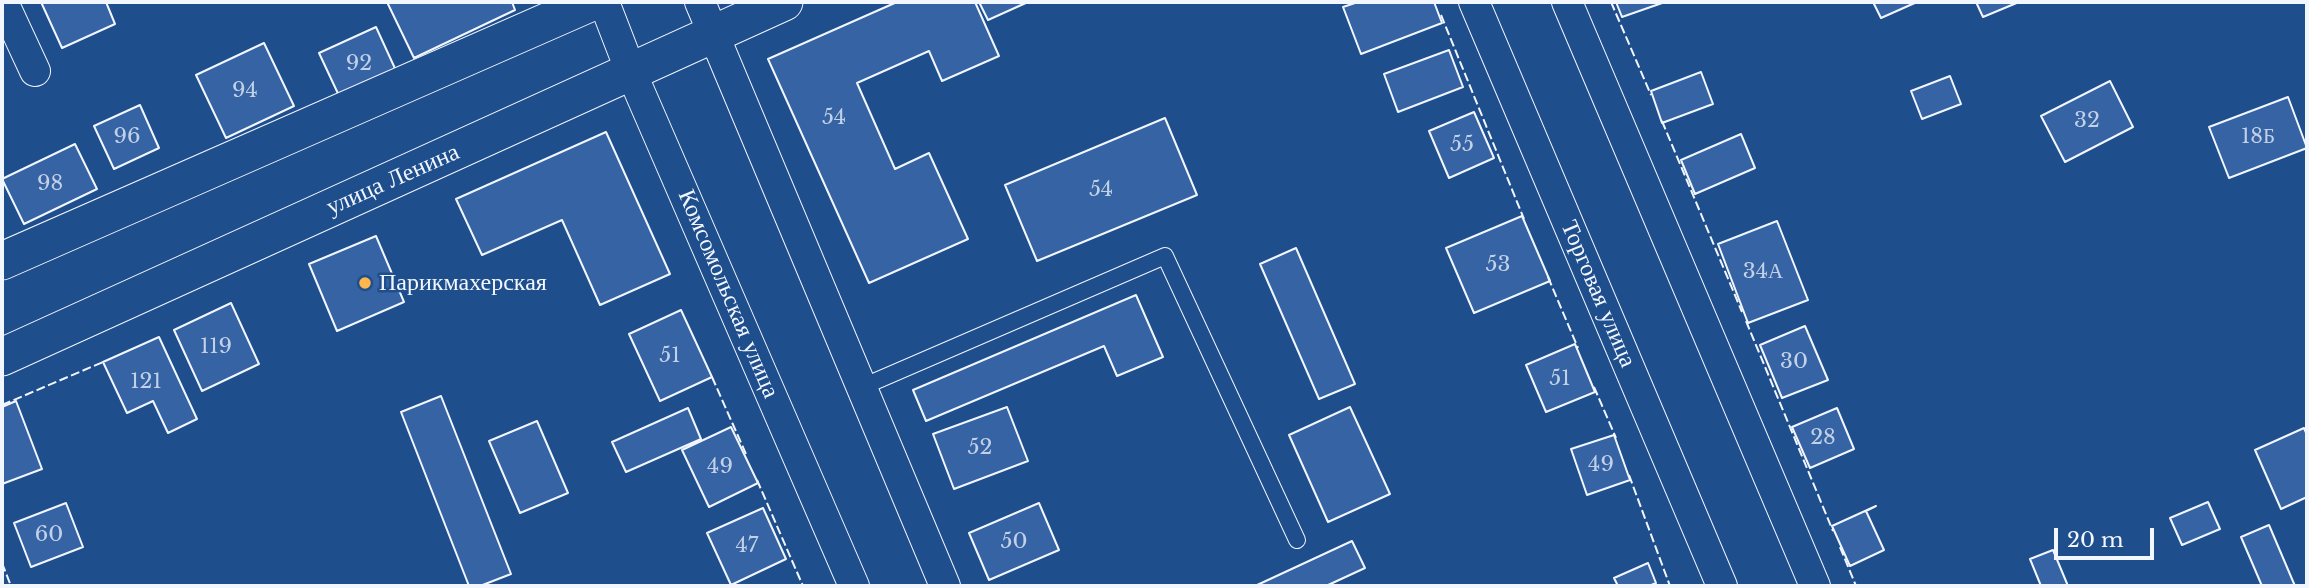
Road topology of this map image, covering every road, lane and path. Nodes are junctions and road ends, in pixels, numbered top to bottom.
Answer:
1 (3, 2) edge
2 (592, 2) edge
3 (604, 2) edge
4 (784, 2) edge
5 (1474, 2) edge
6 (1567, 2) edge
7 (707, 18) edge
8 (35, 71) dead end
9 (631, 72) junction
10 (2, 261) edge
11 (2, 357) edge
12 (862, 387) junction
13 (1297, 540) dead end
14 (854, 586) edge
15 (945, 586) edge
16 (1722, 586) edge
17 (1815, 586) edge

1 - 8 street
2 - 10 street
3 - 9 street, Комсомольская улица
4 - 7 street, улица Ленина
5 - 16 street, Торговая улица
6 - 17 street
7 - 9 street, улица Ленина
7 - 12 street
9 - 11 street, улица Ленина
9 - 14 street, Комсомольская улица
12 - 13 lane
12 - 15 street

